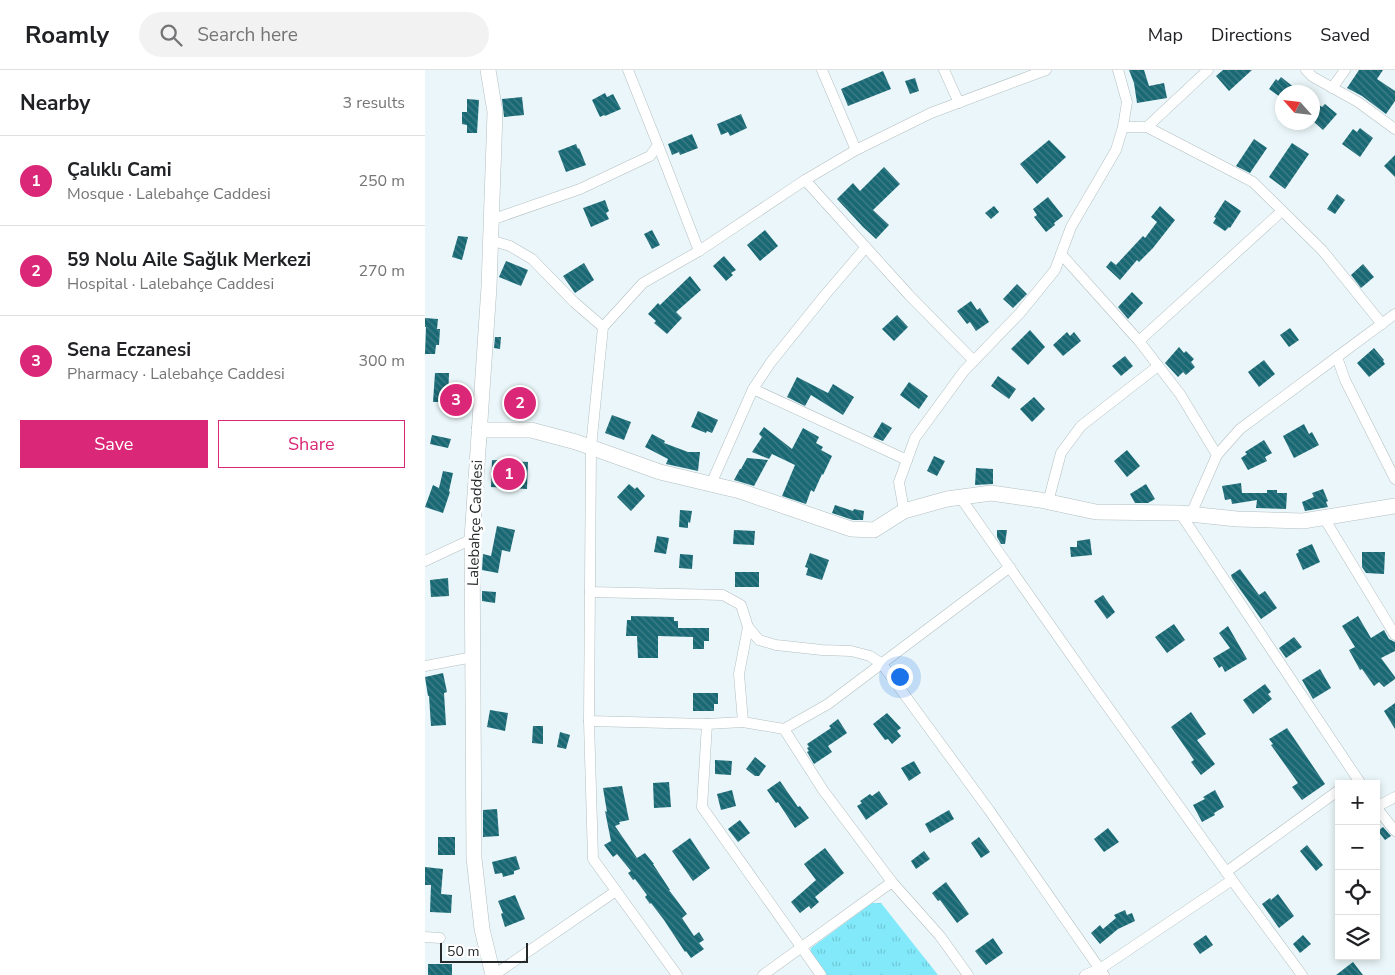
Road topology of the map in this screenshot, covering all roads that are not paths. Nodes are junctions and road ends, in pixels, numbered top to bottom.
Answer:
1 (488, 70) edge
2 (628, 70) edge
3 (822, 70) edge
4 (944, 70) edge
5 (1046, 70) edge
6 (1118, 70) edge
7 (1207, 70) edge
8 (1305, 70) edge
9 (1345, 70) edge
10 (1332, 88) junction
11 (959, 102) junction
12 (1123, 127) junction
13 (1147, 127) junction
14 (1395, 128) edge
15 (658, 145) junction
16 (856, 150) junction
17 (805, 180) junction
18 (1282, 211) junction
19 (491, 220) junction
20 (490, 240) junction
21 (866, 247) junction
22 (699, 251) junction
23 (1061, 254) junction
24 (1395, 314) edge
25 (1382, 324) junction
26 (603, 327) junction
27 (1139, 341) junction
28 (1337, 357) junction
29 (973, 361) junction
30 (1158, 366) junction
31 (753, 389) junction
32 (479, 430) junction
33 (591, 447) junction
34 (1217, 455) junction
35 (907, 460) junction
36 (1395, 479) edge
37 (711, 484) junction
38 (960, 497) junction
39 (1048, 502) junction
40 (1395, 506) edge
41 (905, 511) junction
42 (1186, 514) junction
43 (1324, 518) junction
44 (472, 539) junction
45 (425, 561) edge
46 (1010, 567) junction
47 (590, 592) junction
48 (748, 627) junction
49 (1395, 635) edge
50 (473, 658) junction
51 (881, 664) junction
52 (425, 666) edge
53 (589, 721) junction
54 (743, 722) junction
55 (707, 724) junction
56 (784, 729) junction
57 (1359, 780) edge
58 (1335, 793) edge
59 (1395, 796) edge
60 (1380, 805) edge
61 (1380, 812) edge
62 (1395, 831) edge
63 (1229, 876) junction
64 (892, 882) junction
65 (616, 890) junction
66 (425, 937) edge
67 (440, 938) dead end
68 (801, 948) junction
69 (1102, 972) edge
70 (493, 975) edge
71 (677, 975) edge
72 (763, 975) edge
73 (821, 975) edge
74 (969, 975) edge
75 (1085, 975) edge
76 (1302, 975) edge

1 - 19 street, Lalebahçe Caddesi
2 - 15 street
3 - 16 street
4 - 11 street
5 - 11 street
6 - 12 street
7 - 13 street
8 - 10 street
9 - 10 street
10 - 14 street
11 - 16 street
12 - 13 street
12 - 23 street
13 - 18 street
15 - 19 street
15 - 22 street
16 - 17 street
17 - 21 street
17 - 22 street
18 - 25 street
18 - 27 street
19 - 20 street, Lalebahçe Caddesi
20 - 26 street
20 - 32 street, Lalebahçe Caddesi
21 - 29 street
21 - 31 street
22 - 26 street
23 - 27 street
23 - 29 street
24 - 25 street
25 - 28 street
26 - 33 street
27 - 30 street
28 - 34 street
28 - 36 street
29 - 35 street
30 - 34 street
30 - 39 street
31 - 35 street
31 - 37 street
32 - 33 street
32 - 44 street, Lalebahçe Caddesi
33 - 37 street
33 - 47 street
34 - 42 street
35 - 41 street
37 - 41 street
38 - 39 street
38 - 41 street
38 - 46 street
39 - 42 street
40 - 43 street
42 - 43 street
42 - 57 street
43 - 49 street
44 - 45 street
44 - 50 street, Lalebahçe Caddesi
46 - 51 street
46 - 63 street
47 - 48 street
47 - 53 street
48 - 51 street
48 - 54 street
50 - 52 street
50 - 70 street, Lalebahçe Caddesi
51 - 56 street
51 - 69 street
53 - 55 street
53 - 65 street
54 - 55 street
54 - 56 street
55 - 68 street
56 - 64 street
58 - 63 street
59 - 60 street
61 - 62 street
63 - 69 street
63 - 76 street
64 - 68 street
64 - 74 street
65 - 70 street
65 - 71 street
66 - 67 street
68 - 72 street
68 - 73 street
69 - 75 street

